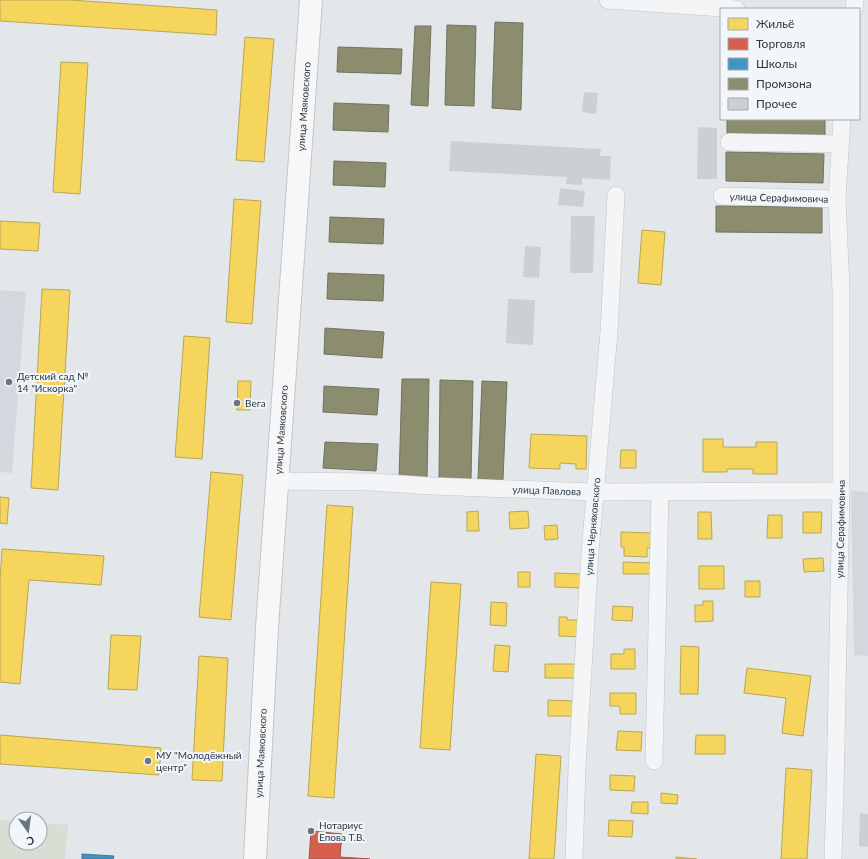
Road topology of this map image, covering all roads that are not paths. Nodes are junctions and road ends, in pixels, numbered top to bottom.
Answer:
1 (311, 0) edge
2 (608, 0) edge
3 (720, 8) edge
4 (842, 120) edge
5 (729, 142) dead end
6 (840, 144) junction
7 (616, 195) dead end
8 (722, 196) dead end
9 (837, 199) junction
10 (278, 481) junction
11 (840, 491) junction
12 (595, 492) junction
13 (660, 492) junction
14 (654, 762) dead end
15 (255, 859) edge
16 (574, 859) edge
17 (833, 859) edge

1 - 10 street, улица Маяковского
2 - 3 street
4 - 6 street, улица Серафимовича
5 - 6 street
6 - 9 street, улица Серафимовича
7 - 12 street, улица Черняховского
8 - 9 street, улица Серафимовича
9 - 11 street, улица Серафимовича
10 - 12 street, улица Павлова
10 - 15 street, улица Маяковского
11 - 13 street, улица Павлова
11 - 17 street, улица Серафимовича
12 - 13 street, улица Павлова
12 - 16 street, улица Черняховского
13 - 14 street

